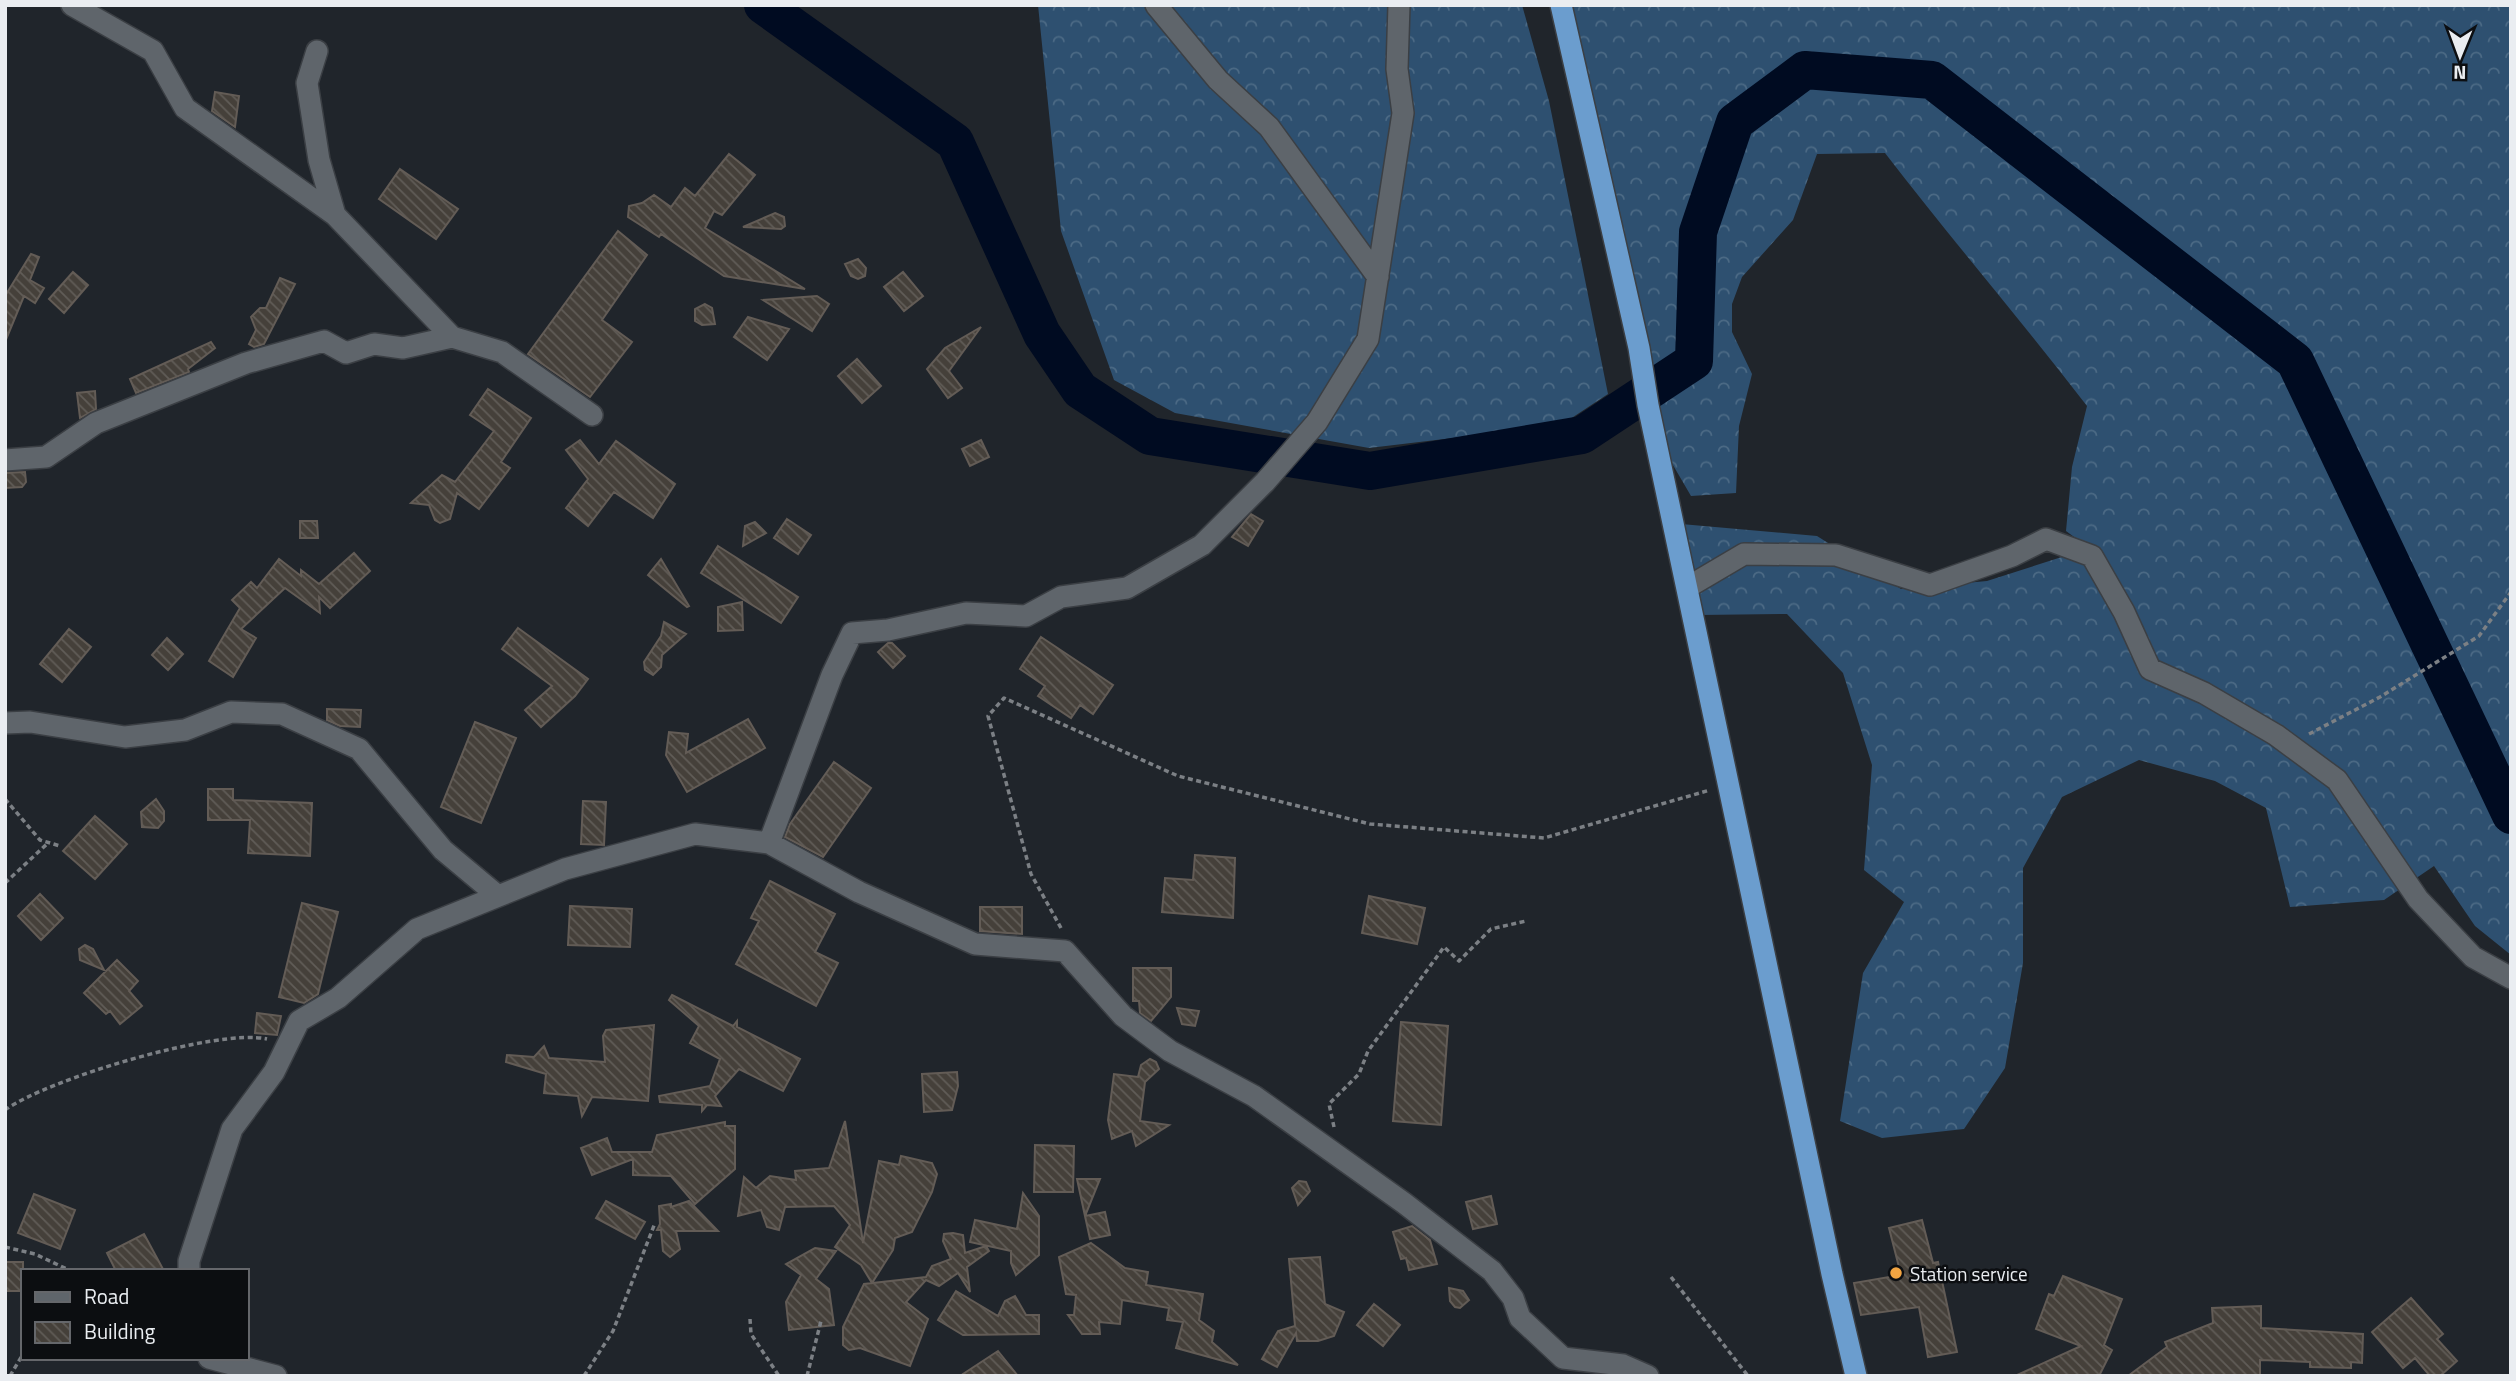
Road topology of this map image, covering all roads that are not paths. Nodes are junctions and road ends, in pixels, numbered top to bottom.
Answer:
1 (72, 5) edge
2 (1156, 5) edge
3 (1399, 5) edge
4 (1560, 5) edge
5 (317, 51) dead end
6 (335, 215) junction
7 (1378, 277) junction
8 (452, 337) junction
9 (592, 415) dead end
10 (5, 460) edge
11 (1688, 587) junction
12 (5, 723) edge
13 (769, 842) junction
14 (498, 896) junction
15 (2511, 978) edge
16 (189, 1269) edge
17 (216, 1360) edge
18 (276, 1376) edge
19 (1648, 1376) edge
20 (1856, 1376) edge

1 - 6 street
2 - 7 street
3 - 7 street
4 - 11 highway
5 - 6 street
6 - 8 street
7 - 13 street
8 - 9 street
8 - 10 street
11 - 15 street
11 - 20 highway
12 - 14 street
13 - 14 street
13 - 19 street
14 - 16 street
17 - 18 street

